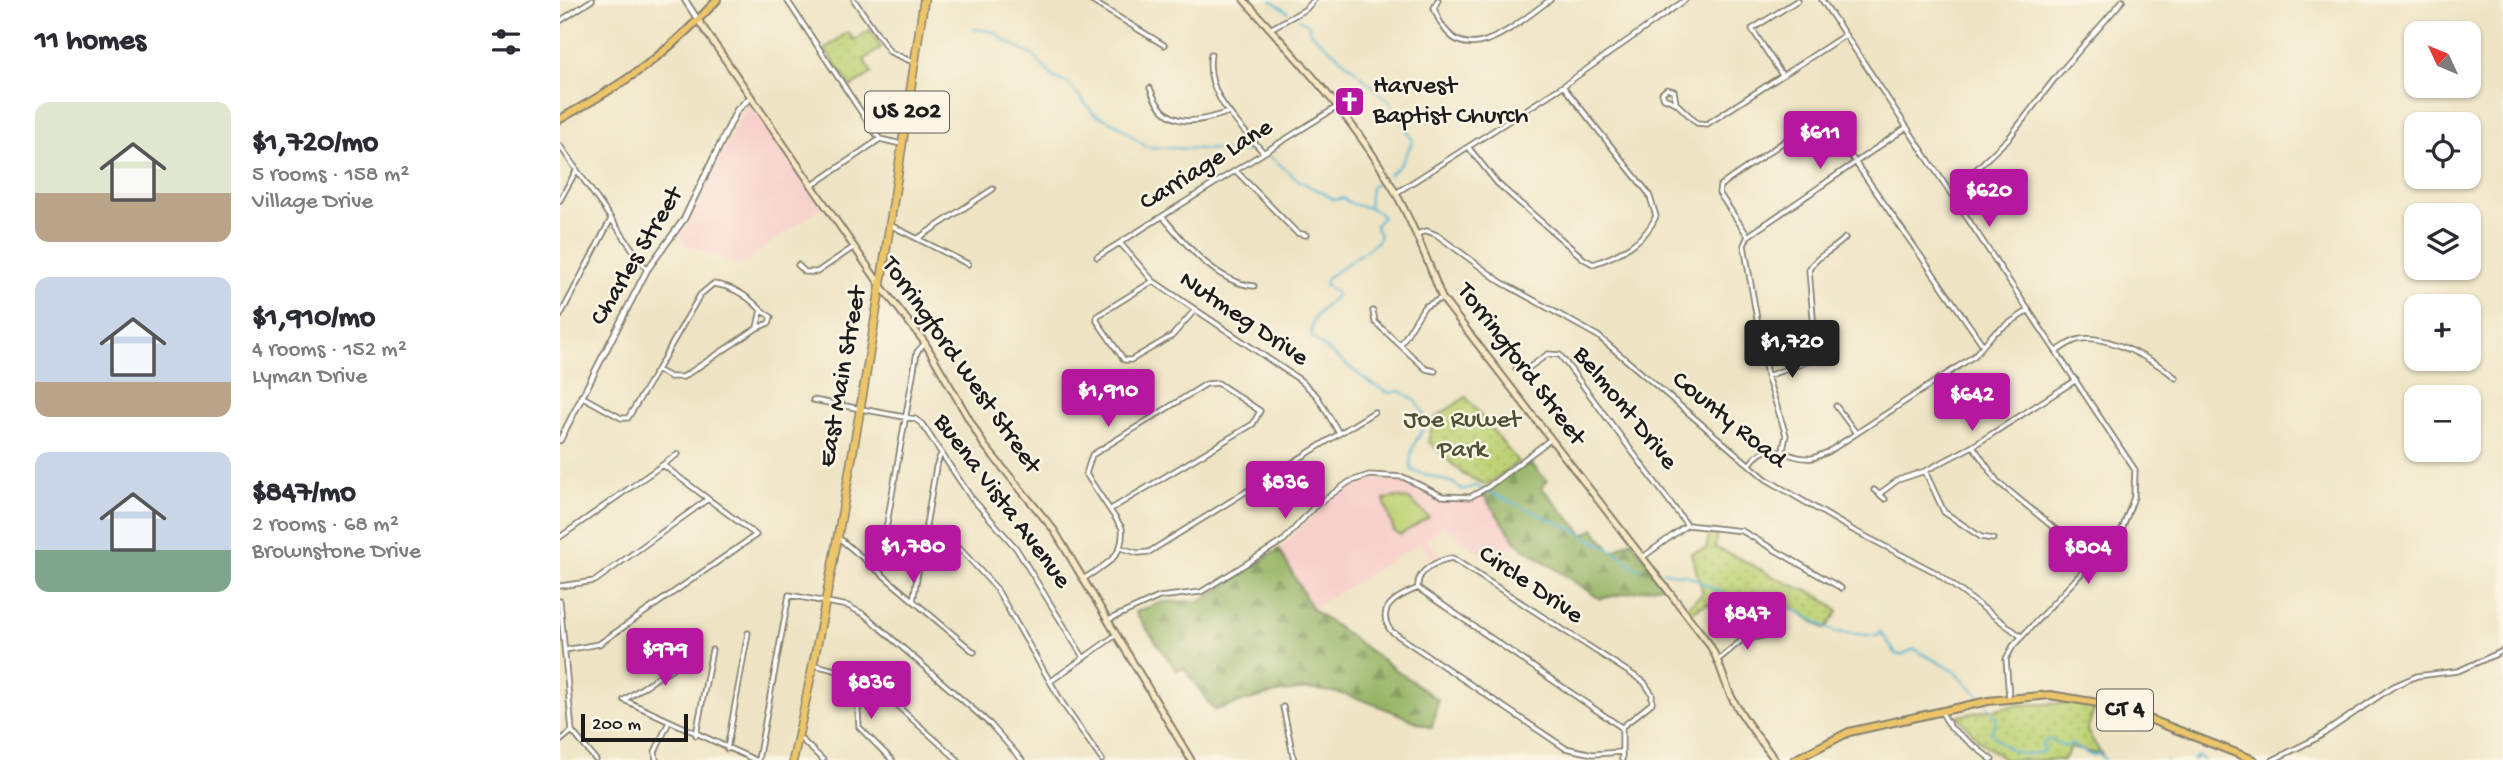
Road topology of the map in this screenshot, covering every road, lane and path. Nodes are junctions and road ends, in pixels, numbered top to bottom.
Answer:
1 (593, 0) edge
2 (685, 0) edge
3 (717, 0) edge
4 (787, 0) edge
5 (854, 0) edge
6 (924, 0) edge
7 (1090, 0) edge
8 (1244, 0) edge
9 (1314, 0) edge
10 (1550, 0) edge
11 (1685, 0) edge
12 (1798, 0) edge
13 (1822, 0) edge
14 (2123, 0) edge
15 (1437, 1) edge
16 (698, 20) junction
17 (560, 21) edge
18 (1270, 29) junction
19 (1845, 35) junction
20 (1164, 45) dead end
21 (1211, 54) dead end
22 (915, 62) junction
23 (1782, 75) junction
24 (1563, 86) junction
25 (1150, 88) dead end
26 (752, 97) junction
27 (1676, 103) junction
28 (1337, 107) junction
29 (1229, 112) junction
30 (560, 119) edge
31 (1907, 127) junction
32 (880, 139) junction
33 (903, 144) junction
34 (560, 146) edge
35 (1469, 148) junction
36 (1263, 152) junction
37 (1855, 162) junction
38 (576, 170) junction
39 (1236, 171) junction
40 (813, 185) junction
41 (993, 189) dead end
42 (1396, 193) junction
43 (1951, 193) junction
44 (560, 200) edge
45 (1163, 217) junction
46 (611, 219) junction
47 (890, 225) junction
48 (1416, 234) junction
49 (1306, 235) dead end
50 (1748, 236) junction
51 (920, 237) junction
52 (1845, 238) dead end
53 (1120, 243) junction
54 (855, 247) junction
55 (1097, 257) dead end
56 (968, 264) dead end
57 (798, 265) dead end
58 (647, 270) junction
59 (1153, 281) junction
60 (881, 286) junction
61 (1254, 286) dead end
62 (1442, 298) junction
63 (761, 310) junction
64 (2029, 310) junction
65 (1194, 311) junction
66 (1373, 311) dead end
67 (560, 316) edge
68 (757, 328) junction
69 (925, 343) junction
70 (1401, 345) junction
71 (1983, 345) junction
72 (2057, 351) junction
73 (1517, 369) dead end
74 (657, 370) junction
75 (1435, 371) dead end
76 (1767, 376) junction
77 (2176, 378) dead end
78 (2076, 380) junction
79 (581, 396) junction
80 (813, 400) dead end
81 (1836, 406) dead end
82 (859, 407) junction
83 (1374, 412) dead end
84 (906, 417) junction
85 (1339, 433) junction
86 (1856, 433) junction
87 (1551, 439) junction
88 (560, 440) edge
89 (1973, 446) junction
90 (1783, 450) junction
91 (678, 454) dead end
92 (941, 454) junction
93 (663, 465) junction
94 (1750, 465) junction
95 (1925, 471) junction
96 (1874, 490) dead end
97 (1879, 494) junction
98 (708, 499) junction
99 (1885, 499) dead end
100 (1111, 509) junction
101 (1687, 525) junction
102 (560, 537) edge
103 (837, 537) junction
104 (1993, 539) dead end
105 (1121, 548) junction
106 (960, 549) dead end
107 (1643, 557) junction
108 (2094, 561) junction
109 (879, 569) junction
110 (1083, 579) junction
111 (560, 586) edge
112 (1418, 588) junction
113 (1841, 588) dead end
114 (560, 601) edge
115 (824, 601) junction
116 (913, 601) junction
117 (1108, 620) junction
118 (748, 633) dead end
119 (1773, 634) dead end
120 (1116, 635) junction
121 (2022, 637) junction
122 (565, 650) junction
123 (712, 650) dead end
124 (2503, 651) edge
125 (974, 652) dead end
126 (692, 655) dead end
127 (1083, 657) junction
128 (1719, 659) junction
129 (813, 664) junction
130 (866, 678) junction
131 (1051, 681) junction
132 (2009, 697) junction
133 (1283, 707) dead end
134 (1941, 711) junction
135 (668, 723) junction
136 (1622, 727) junction
137 (572, 731) junction
138 (696, 735) junction
139 (798, 737) junction
140 (560, 741) edge
141 (727, 749) junction
142 (1622, 752) junction
143 (1769, 757) edge
144 (596, 760) edge
145 (656, 760) edge
146 (756, 760) edge
147 (793, 760) edge
148 (823, 760) edge
149 (892, 760) edge
150 (958, 760) edge
151 (1022, 760) edge
152 (1102, 760) edge
153 (1191, 760) edge
154 (1294, 760) edge
155 (1622, 760) edge
156 (1775, 760) edge
157 (1794, 760) edge
158 (1992, 760) edge
159 (2254, 760) edge
160 (2273, 760) edge

1 - 17 street
2 - 16 street, Torringford West Street
3 - 16 main road
4 - 32 street
5 - 22 street
6 - 22 highway, East Main Street / US 202
7 - 20 street
8 - 18 main road, Torringford Street
9 - 18 street
10 - 15 street
11 - 24 street
12 - 23 street
13 - 19 street
14 - 43 street
16 - 26 main road, Torringford West Street
16 - 30 main road
18 - 28 main road, Torringford Street
19 - 23 street
19 - 31 street
21 - 29 street
22 - 33 highway, East Main Street / US 202
23 - 27 street
24 - 35 street
24 - 35 street
25 - 29 street
26 - 40 main road, Torringford West Street
26 - 58 street, Charles Street
27 - 27 street
28 - 36 street, Carriage Lane
28 - 42 main road, Torringford Street
29 - 36 street
31 - 37 street
31 - 43 street
32 - 33 street
32 - 40 street
33 - 47 highway, East Main Street / US 202
34 - 38 street
35 - 42 street
36 - 39 street, Carriage Lane
37 - 50 street
37 - 50 street
37 - 71 street
38 - 44 street
38 - 46 street
39 - 45 street, Carriage Lane
39 - 49 street
40 - 54 main road, Torringford West Street
41 - 51 street
42 - 48 main road, Torringford Street
43 - 64 street
45 - 53 street, Carriage Lane
45 - 61 street
46 - 58 street
46 - 67 street
47 - 51 street
47 - 60 highway, East Main Street / US 202
48 - 62 main road, Torringford Street
48 - 94 street, County Road
50 - 76 street
51 - 56 street
52 - 76 street
53 - 55 street, Carriage Lane
53 - 59 street, Nutmeg Drive
54 - 57 street
54 - 60 main road, Torringford West Street
58 - 79 street, Charles Street
59 - 65 street, Nutmeg Drive
59 - 65 street
60 - 69 main road, Torringford West Street
60 - 82 highway, East Main Street / US 202
62 - 70 street
62 - 87 main road, Torringford Street
63 - 68 street
63 - 68 street
63 - 74 street
64 - 71 street
64 - 72 street
65 - 85 street, Nutmeg Drive
66 - 70 street
68 - 74 street
69 - 84 street
69 - 110 main road, Torringford West Street
70 - 75 street
71 - 86 street
72 - 77 street
72 - 78 street
73 - 101 street, Belmont Drive
74 - 79 street
76 - 90 street
78 - 89 street
78 - 108 street
79 - 88 street, Charles Street
80 - 82 street, Buena Vista Avenue
81 - 86 street
82 - 84 street, Buena Vista Avenue
82 - 103 highway, East Main Street / US 202
83 - 85 street
84 - 92 street, Buena Vista Avenue
84 - 109 street
85 - 105 street
86 - 90 street
87 - 107 main road, Torringford Street
87 - 117 street
89 - 95 street
89 - 108 street
90 - 94 street
91 - 93 street
92 - 116 street
92 - 127 street, Buena Vista Avenue
93 - 98 street
93 - 102 street
94 - 121 street, County Road
95 - 97 street
95 - 104 street
96 - 97 street
97 - 99 street
98 - 111 street
98 - 122 street
100 - 100 street
100 - 105 street
101 - 107 street
101 - 113 street
103 - 109 street
103 - 115 highway, East Main Street / US 202
105 - 110 street
106 - 131 street
107 - 128 main road, Torringford Street
108 - 121 street
109 - 116 street
110 - 117 main road, Torringford West Street
112 - 136 street
112 - 136 street, Circle Drive
112 - 142 street
114 - 122 street
115 - 129 highway, East Main Street / US 202
115 - 146 street
115 - 151 street
116 - 125 street
117 - 120 main road, Torringford West Street
118 - 141 street
119 - 128 street
120 - 127 street
120 - 153 main road, Torringford West Street
121 - 132 street
122 - 137 street
123 - 138 street
124 - 160 street
126 - 135 street
127 - 131 street
128 - 143 main road, Torringford Street
129 - 130 street
129 - 139 highway, East Main Street / US 202
130 - 149 street
130 - 150 street
131 - 152 street
132 - 134 main road, CT 4
132 - 159 main road, CT 4
133 - 154 street
134 - 157 main road, CT 4
134 - 158 street
135 - 138 street
135 - 145 street
136 - 142 street
137 - 140 street
137 - 144 street
138 - 141 street
139 - 147 highway, East Main Street / US 202
139 - 148 street
141 - 146 street
142 - 155 street
143 - 156 main road, Torringford Street

